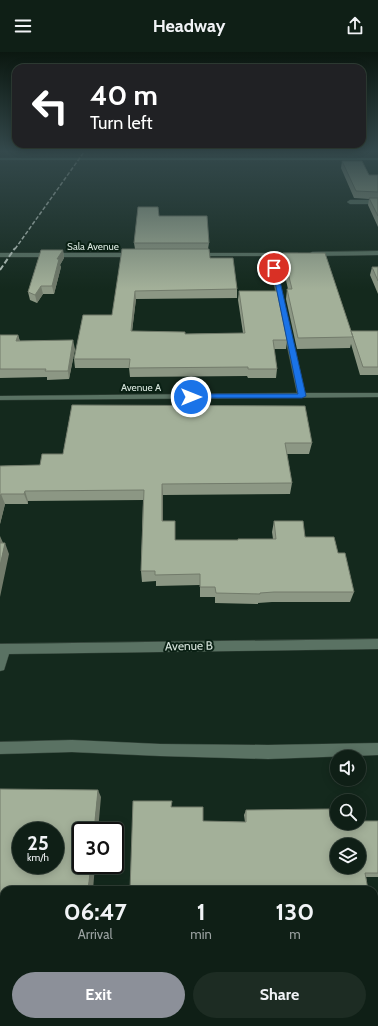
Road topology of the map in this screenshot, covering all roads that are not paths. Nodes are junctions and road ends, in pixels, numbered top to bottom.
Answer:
1 (350, 202) dead end
2 (378, 202) edge
3 (378, 253) edge
4 (192, 254) edge
5 (271, 254) junction
6 (0, 255) edge
7 (145, 255) edge
8 (378, 395) edge
9 (302, 396) junction
10 (0, 398) edge
11 (378, 644) edge
12 (2, 649) edge
13 (0, 666) edge
14 (0, 748) edge
15 (378, 749) edge

1 - 2 street
3 - 5 street
4 - 5 street
5 - 9 street
6 - 7 street, Sala Avenue
8 - 9 street, Avenue A
9 - 10 street, Avenue A
11 - 12 street, Avenue B
12 - 13 street
14 - 15 street

